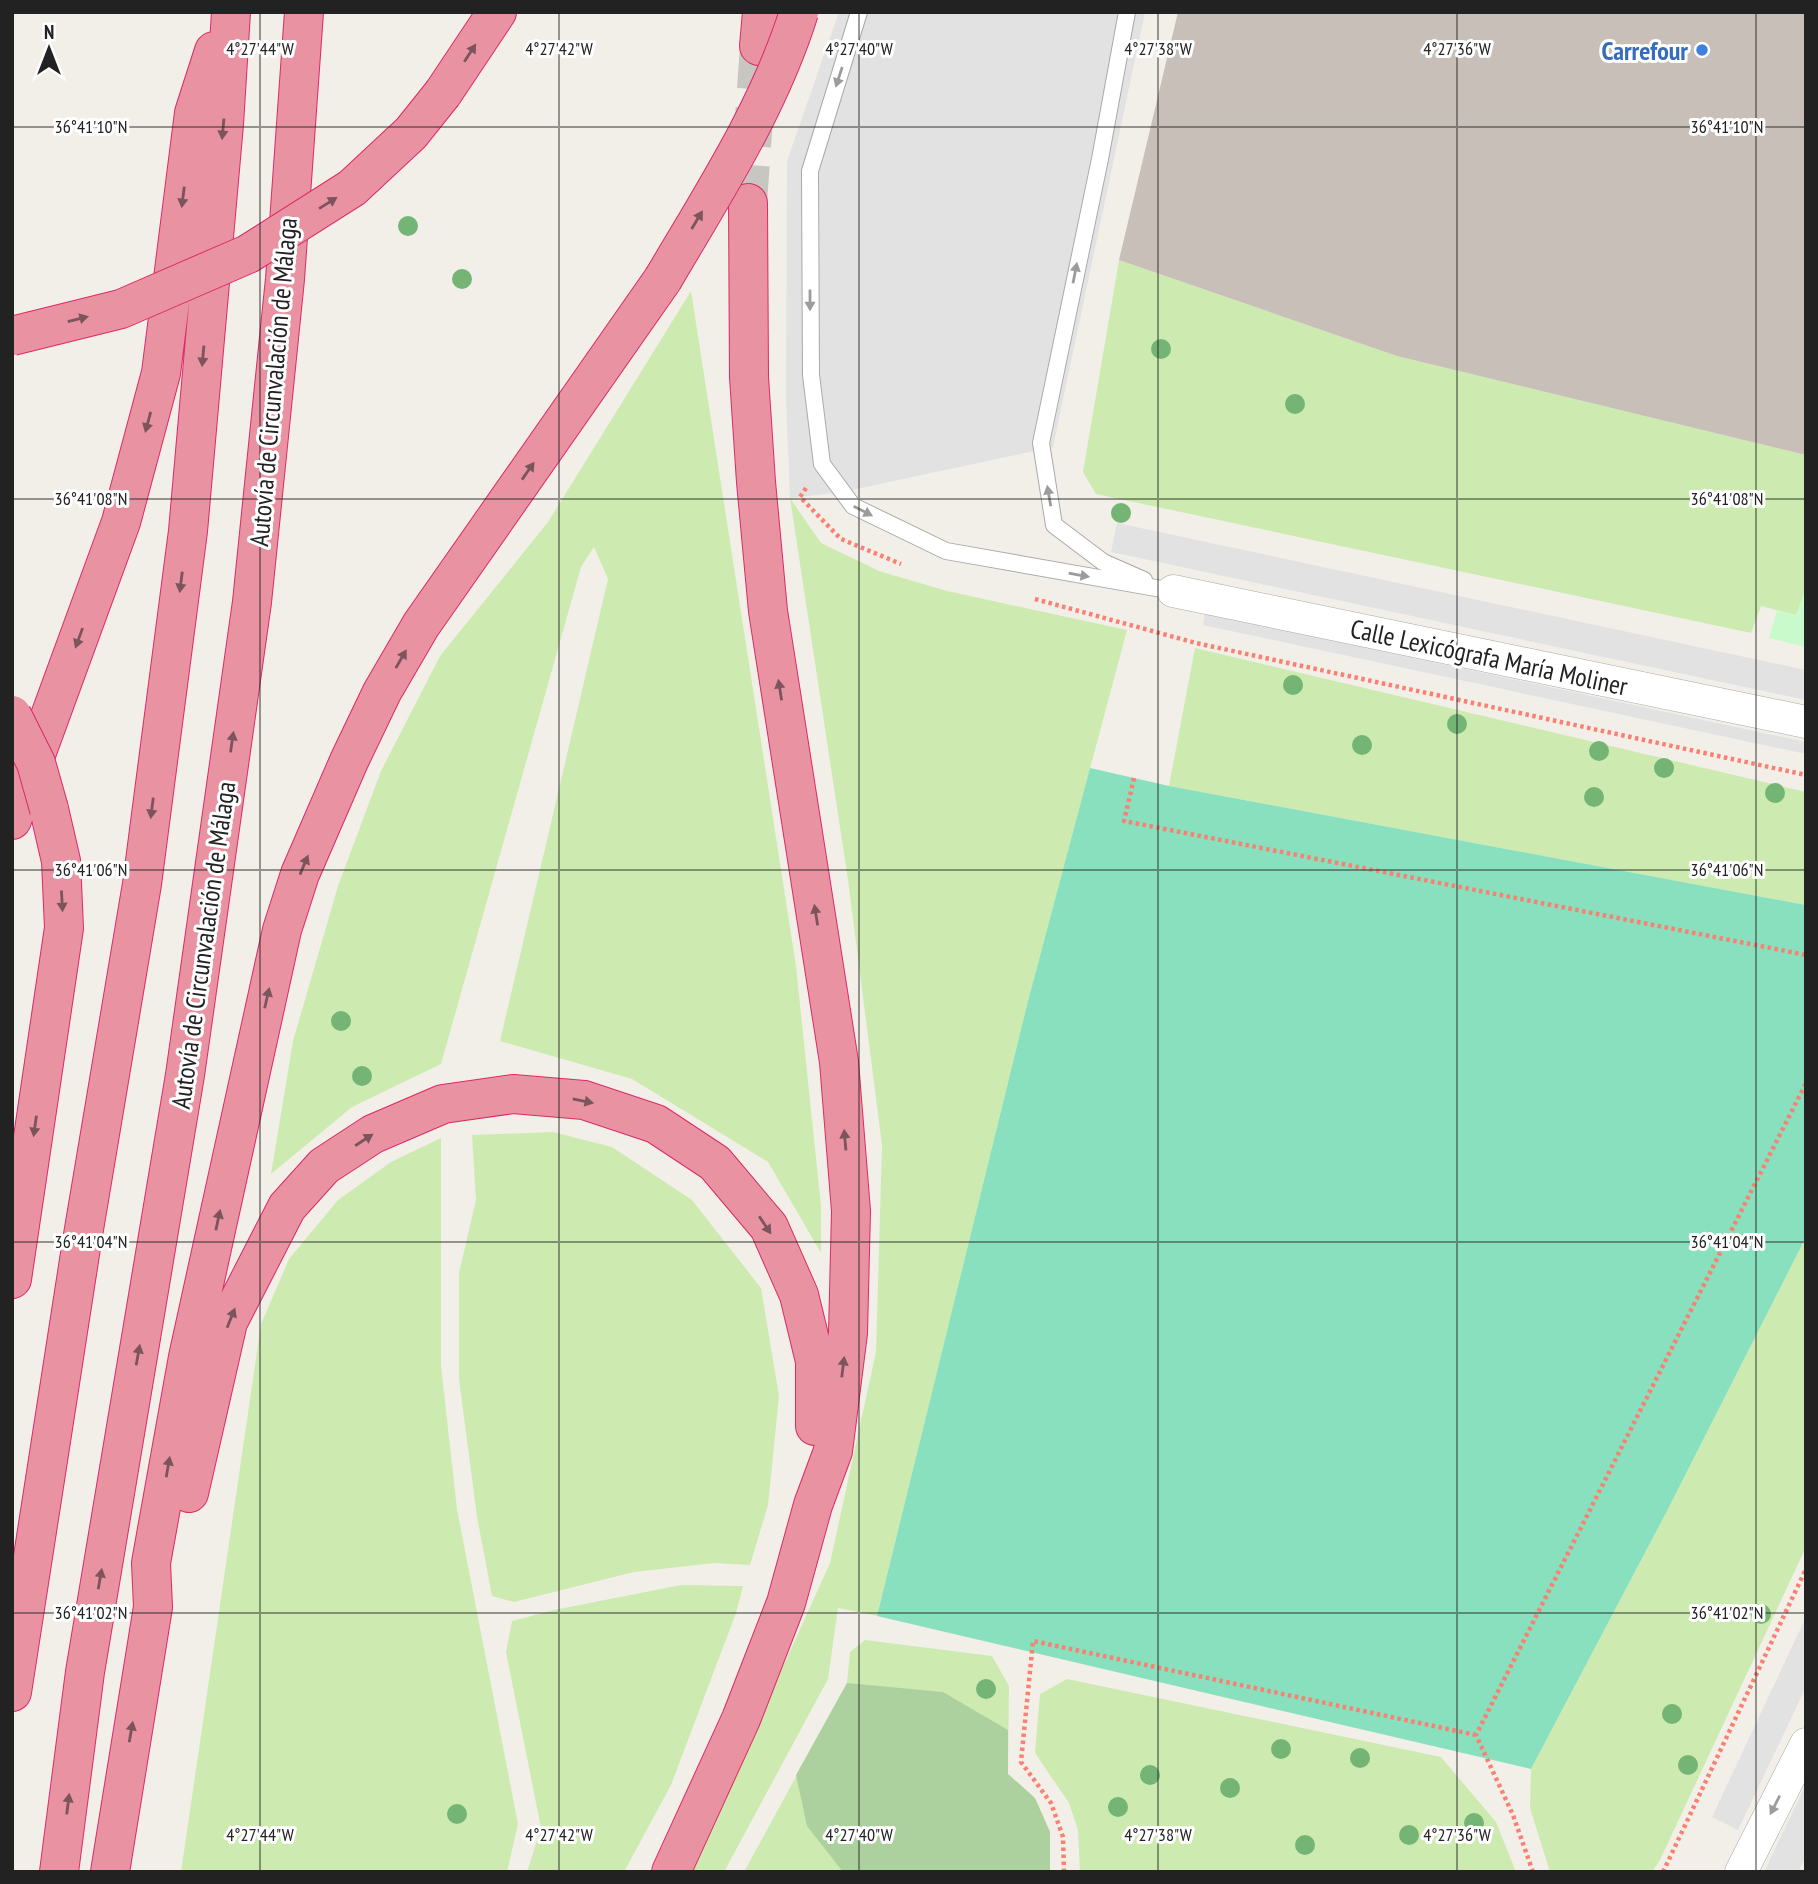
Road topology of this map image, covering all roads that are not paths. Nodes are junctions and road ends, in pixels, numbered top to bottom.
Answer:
1 (228, 12) edge
2 (304, 12) edge
3 (496, 12) edge
4 (799, 12) edge
5 (859, 12) edge
6 (1127, 12) edge
7 (748, 203) tunnel mouth
8 (12, 336) edge
9 (1172, 591) junction
10 (12, 715) edge
11 (1806, 722) edge
12 (12, 820) edge
13 (12, 1279) edge
14 (813, 1505) junction
15 (153, 1607) junction
16 (12, 1692) edge
17 (1806, 1744) edge
18 (59, 1872) edge
19 (110, 1872) edge
20 (671, 1872) edge
21 (1741, 1872) edge

1 -> 12 highway
1 -> 16 highway
18 -> 2 highway, Autovía de Circunvalación de Málaga
8 -> 3 highway, bridge
15 -> 4 highway, bridge
5 -> 9 lane
9 -> 6 lane
14 -> 7 highway
9 - 11 street, Calle Lexicógrafa María Moliner
10 -> 13 highway, bridge
15 -> 14 highway
14 - 20 highway
19 -> 15 highway
17 -> 21 street

